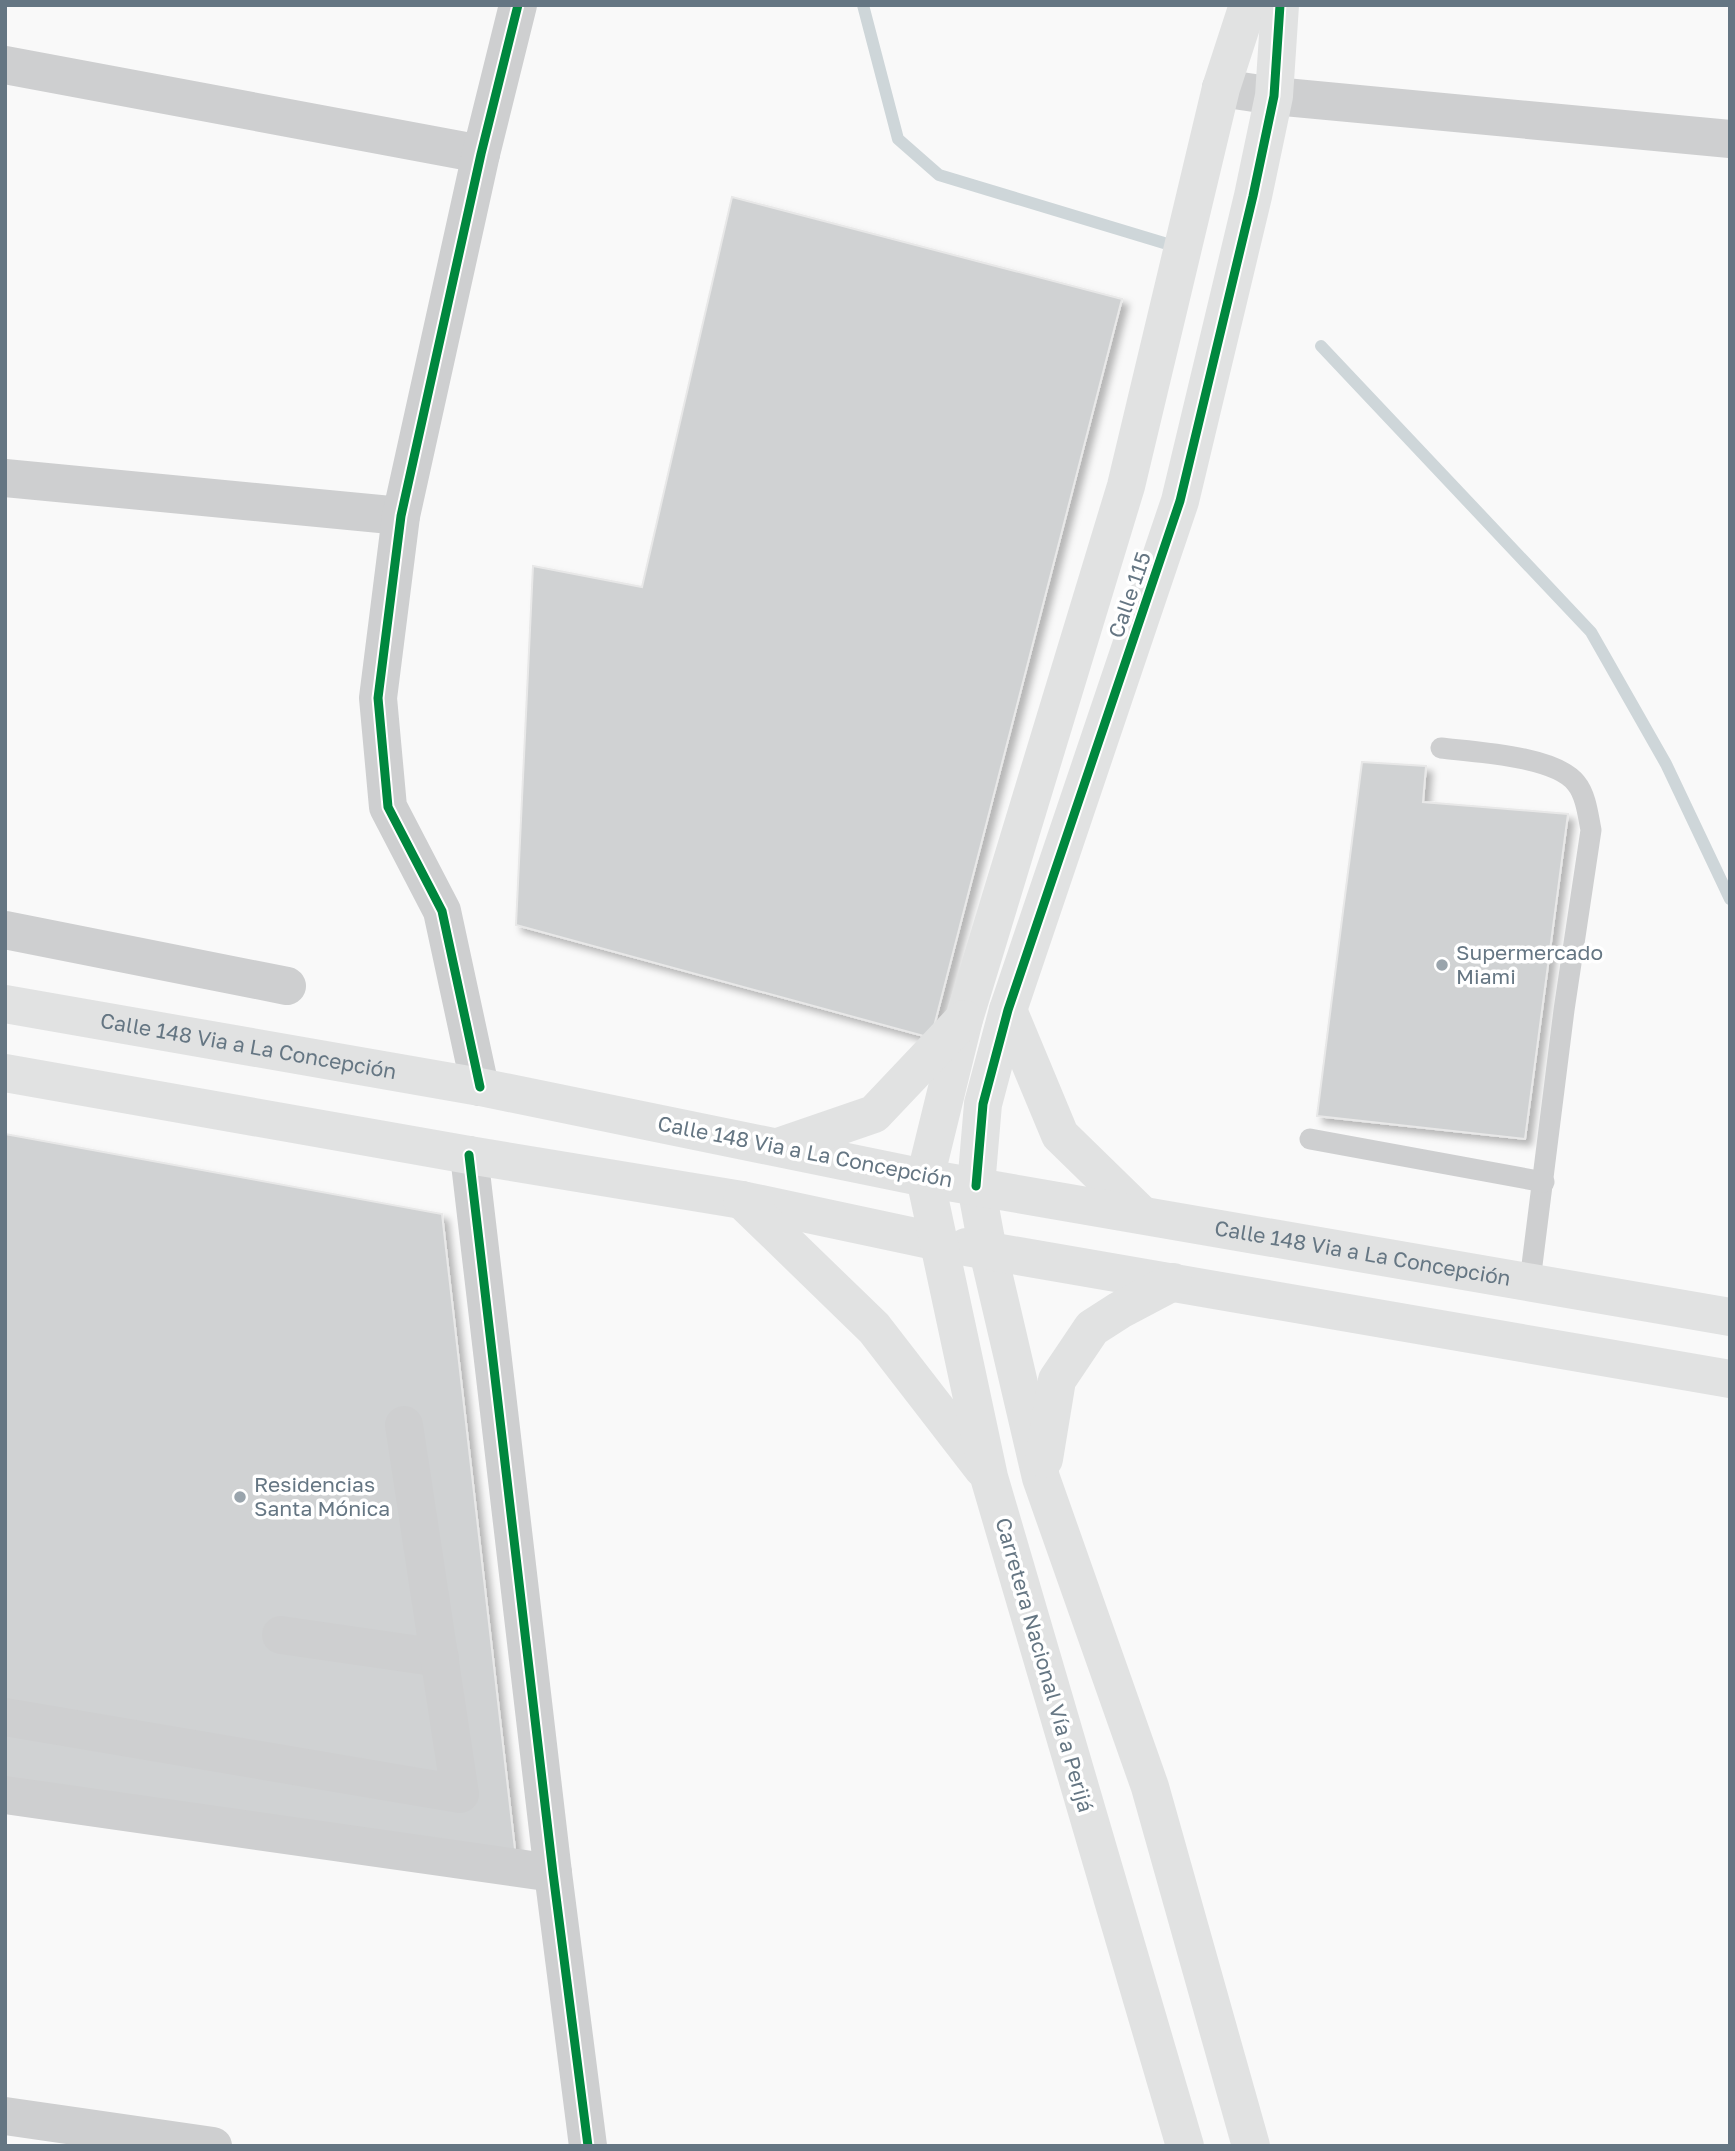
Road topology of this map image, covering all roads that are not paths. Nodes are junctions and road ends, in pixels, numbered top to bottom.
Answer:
1 (518, 5) edge
2 (1248, 5) edge
3 (1280, 5) edge
4 (5, 65) edge
5 (1221, 88) junction
6 (1274, 96) junction
7 (1730, 139) edge
8 (481, 154) junction
9 (5, 478) edge
10 (401, 516) junction
11 (1441, 748) dead end
12 (5, 930) edge
13 (287, 986) dead end
14 (5, 1004) edge
15 (1008, 1010) junction
16 (964, 1019) junction
17 (5, 1073) edge
18 (480, 1087) junction
19 (1310, 1139) dead end
20 (777, 1147) junction
21 (469, 1155) junction
22 (925, 1178) junction
23 (1544, 1182) junction
24 (976, 1186) junction
25 (742, 1200) junction
26 (1142, 1215) junction
27 (939, 1242) junction
28 (988, 1251) junction
29 (1530, 1281) junction
30 (1173, 1282) junction
31 (1730, 1317) edge
32 (1730, 1379) edge
33 (404, 1425) dead end
34 (989, 1477) junction
35 (1041, 1478) junction
36 (281, 1635) dead end
37 (440, 1658) junction
38 (5, 1717) edge
39 (5, 1795) edge
40 (553, 1873) junction
41 (5, 2116) edge
42 (213, 2146) edge
43 (588, 2146) edge
44 (1185, 2146) edge
45 (1251, 2146) edge

1 - 8 street
2 - 5 main road, Calle 115
3 - 6 main road, Calle 115
4 - 8 street
5 - 6 street
5 - 16 main road, Calle 115
6 - 7 street
6 - 15 main road, Calle 115
8 - 10 street
9 - 10 street
10 - 18 street
11 - 23 lane
12 - 13 street
14 - 18 main road, Calle 148 Via a La Concepción
15 - 24 main road, Calle 115
15 - 26 main road
16 - 20 main road
16 - 22 main road, Calle 115
17 - 21 main road
18 - 20 main road, Calle 148 Via a La Concepción
19 - 23 lane
20 - 22 main road, Calle 148 Via a La Concepción
21 - 25 main road
21 - 40 street
22 - 24 main road, Calle 148 Via a La Concepción
22 - 27 main road, Carretera Nacional Vía a Perijá
23 - 29 lane
24 - 26 main road, Calle 148 Via a La Concepción
24 - 28 main road
25 - 27 main road
25 - 34 main road
26 - 29 main road, Calle 148 Via a La Concepción
27 - 28 main road
27 - 34 main road, Carretera Nacional Vía a Perijá
28 - 30 main road
28 - 35 main road
29 - 31 main road, Calle 148 Via a La Concepción
30 - 32 main road
30 - 35 main road
33 - 37 street
34 - 44 main road, Carretera Nacional Vía a Perijá
35 - 45 main road
36 - 37 street
37 - 38 street
39 - 40 street
40 - 43 street
41 - 42 street

